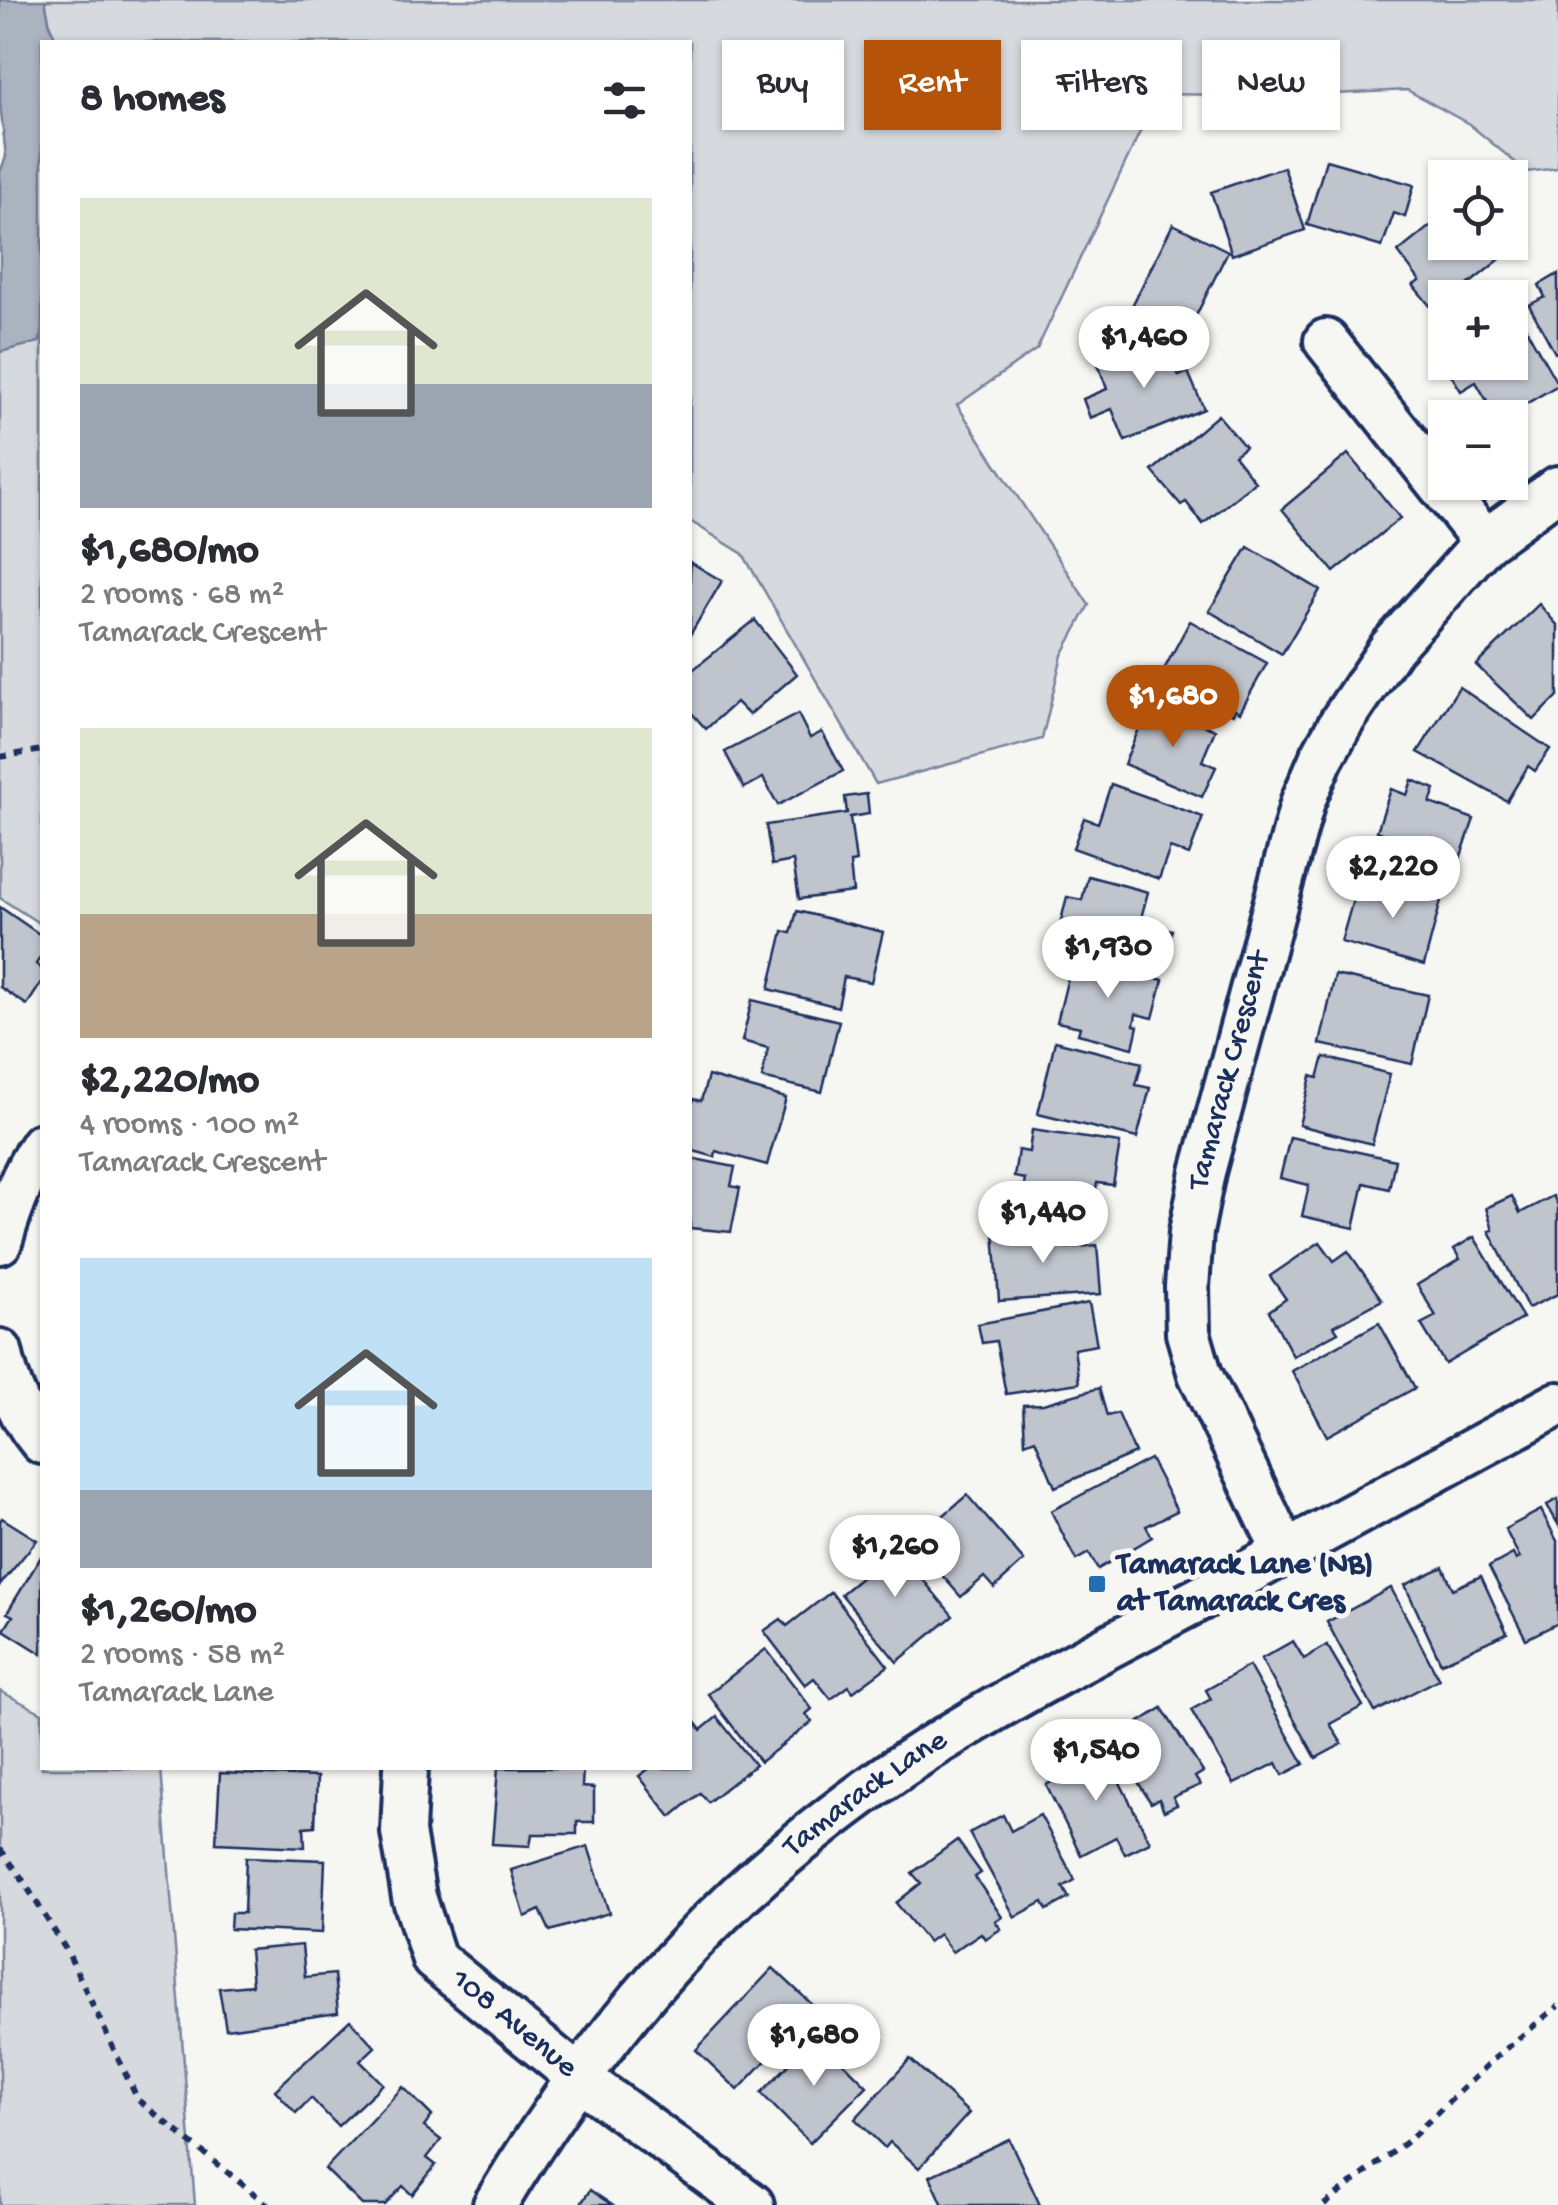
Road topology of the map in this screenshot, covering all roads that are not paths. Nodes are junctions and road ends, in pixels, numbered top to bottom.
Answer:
1 (1326, 341) dead end
2 (1558, 488) edge
3 (1484, 542) junction
4 (40, 1148) edge
5 (0, 1242) edge
6 (0, 1350) edge
7 (1558, 1404) edge
8 (40, 1439) edge
9 (1285, 1553) junction
10 (406, 1770) edge
11 (578, 2077) junction
12 (495, 2205) edge
13 (752, 2205) edge

1 - 3 street
2 - 3 street, Tamarack Crescent
3 - 9 street, Tamarack Crescent
4 - 5 street
6 - 8 street
7 - 9 street, Tamarack Lane
9 - 11 street, Tamarack Lane
10 - 11 street, 108 Avenue
11 - 12 street, Tamarack Lane
11 - 13 street, 108 Avenue

